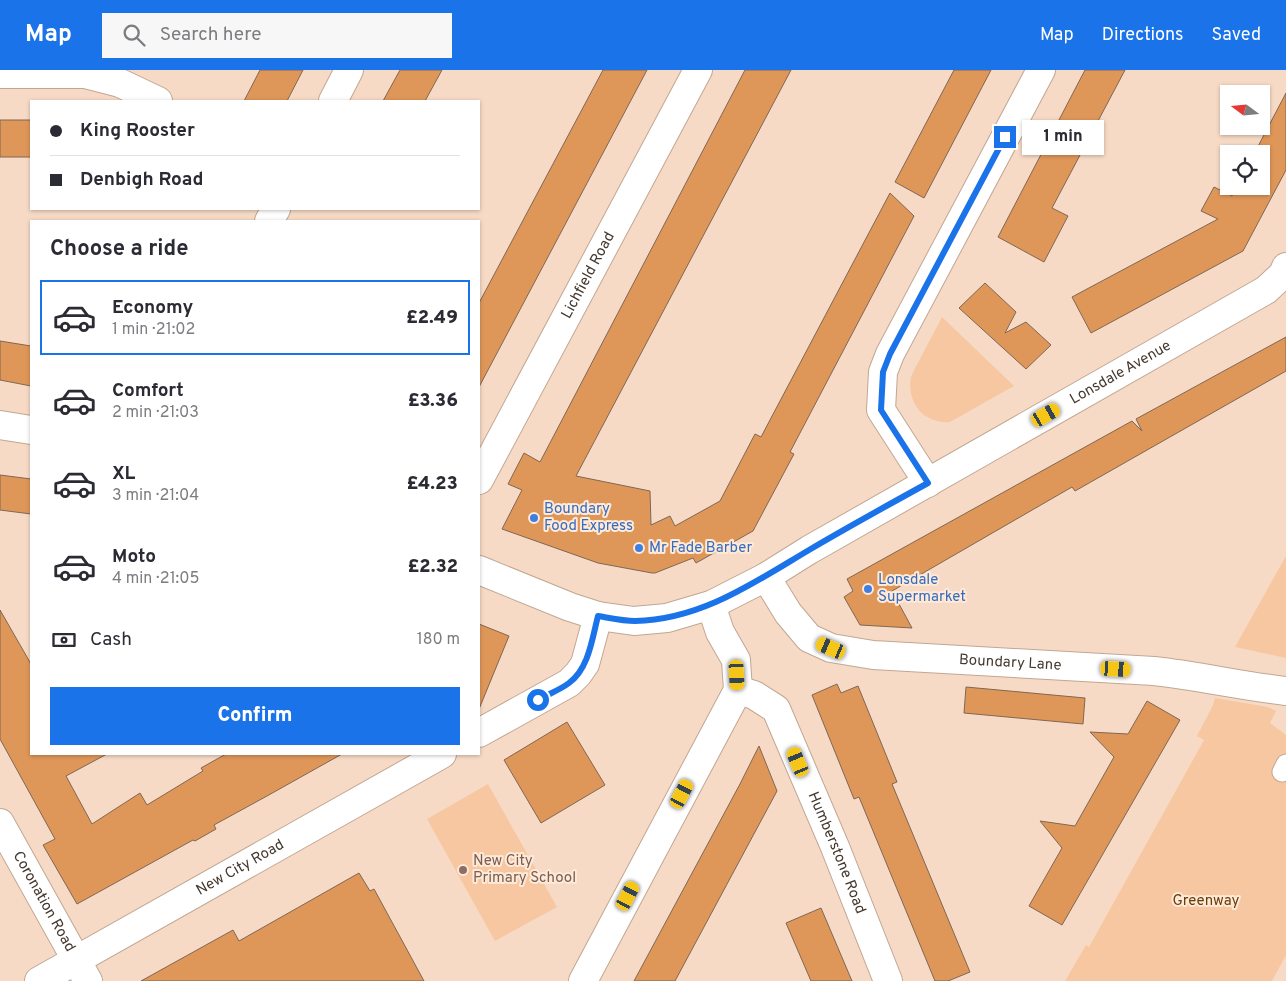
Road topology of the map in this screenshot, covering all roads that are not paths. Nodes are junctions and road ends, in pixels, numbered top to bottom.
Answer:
1 (349, 70) edge
2 (698, 70) edge
3 (1040, 70) edge
4 (0, 74) edge
5 (156, 100) edge
6 (333, 100) edge
7 (1286, 267) edge
8 (0, 425) edge
9 (30, 430) edge
10 (480, 478) edge
11 (928, 483) junction
12 (480, 570) edge
13 (766, 577) junction
14 (711, 605) junction
15 (598, 616) junction
16 (738, 690) junction
17 (1286, 691) edge
18 (480, 732) edge
19 (440, 755) edge
20 (0, 823) edge
21 (82, 971) edge
22 (39, 981) edge
23 (583, 981) edge
24 (888, 981) edge

1 - 6 street
2 - 10 street, Lichfield Road
3 - 11 street
4 - 5 street
7 - 11 street, Lonsdale Avenue
8 - 9 street
11 - 13 street, Lonsdale Avenue
12 - 15 street, Lonsdale Avenue
13 - 14 street, Lonsdale Avenue
13 - 17 street, Boundary Lane
14 - 15 street, Lonsdale Avenue
14 - 16 street
15 - 18 street
16 - 23 street
16 - 24 street, Humberstone Road
19 - 21 street, New City Road
20 - 21 street, Coronation Road
21 - 22 street, New City Road

